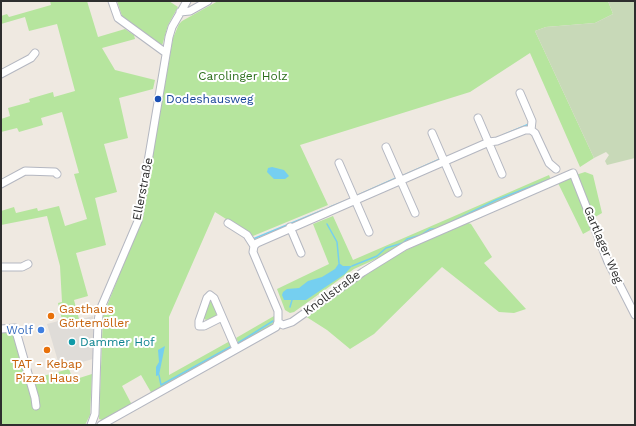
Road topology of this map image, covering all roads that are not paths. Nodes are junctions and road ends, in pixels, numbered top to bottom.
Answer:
1 (112, 1) edge
2 (187, 1) edge
3 (208, 1) edge
4 (180, 12) junction
5 (35, 53) dead end
6 (166, 53) junction
7 (1, 74) edge
8 (520, 93) dead end
9 (478, 118) dead end
10 (531, 130) junction
11 (432, 133) dead end
12 (489, 142) junction
13 (386, 147) dead end
14 (445, 161) junction
15 (339, 163) dead end
16 (556, 169) dead end
17 (573, 173) joint
18 (57, 174) dead end
19 (502, 174) dead end
20 (401, 180) junction
21 (1, 184) edge
22 (458, 193) dead end
23 (355, 200) junction
24 (415, 213) dead end
25 (228, 224) dead end
26 (290, 227) junction
27 (369, 232) dead end
28 (254, 246) junction
29 (301, 253) dead end
30 (28, 264) dead end
31 (1, 267) edge
32 (635, 315) edge
33 (222, 318) dead end
34 (278, 322) junction
35 (1, 329) edge
36 (236, 349) junction
37 (36, 406) dead end
38 (94, 424) edge
39 (101, 425) edge

1 - 6 street
2 - 4 street, Ellerstraße
3 - 4 street
4 - 6 street, Ellerstraße
5 - 7 street
6 - 38 street, Ellerstraße
8 - 10 street
9 - 12 street
10 - 12 street
10 - 16 street
11 - 14 street
12 - 14 street
12 - 19 street
13 - 20 street
14 - 20 street
14 - 22 street
15 - 23 street
17 - 32 street, Gartlager Weg
17 - 34 street, Knollstraße
18 - 21 street
20 - 23 street
20 - 24 street
23 - 26 street
23 - 27 street
25 - 28 street
26 - 28 street
26 - 29 street
28 - 34 street
30 - 31 street
33 - 36 street
34 - 36 street
35 - 37 street
36 - 39 street

